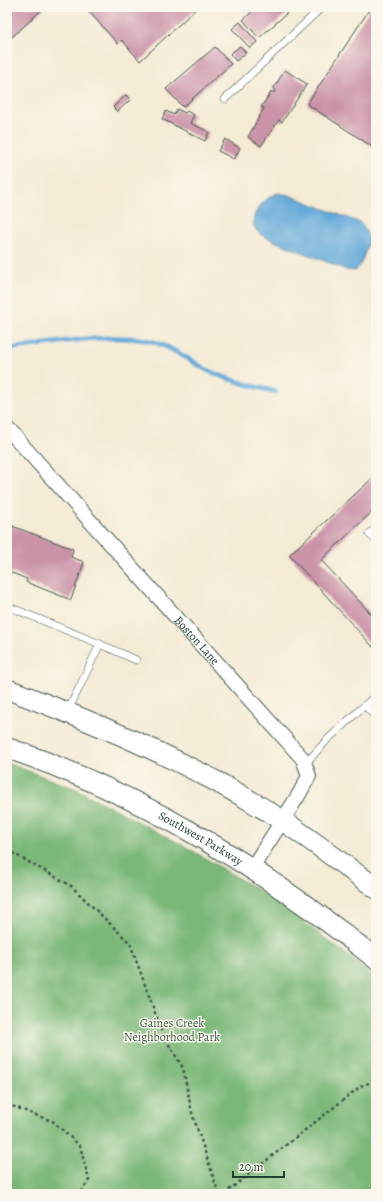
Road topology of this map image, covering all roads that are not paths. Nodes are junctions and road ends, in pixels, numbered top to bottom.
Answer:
1 (322, 7) edge
2 (225, 99) dead end
3 (7, 428) edge
4 (376, 528) edge
5 (376, 540) edge
6 (7, 606) edge
7 (100, 644) junction
8 (136, 660) dead end
9 (7, 689) edge
10 (376, 695) edge
11 (365, 705) junction
12 (68, 712) junction
13 (376, 718) edge
14 (7, 748) edge
15 (305, 764) junction
16 (282, 821) junction
17 (252, 868) junction
18 (376, 888) edge
19 (376, 959) edge

1 - 2 lane
3 - 15 street, Boston Lane
4 - 5 lane
6 - 7 lane
7 - 8 lane
7 - 12 lane
9 - 12 main road
10 - 11 lane
11 - 13 lane
11 - 15 lane
12 - 16 main road
14 - 17 main road, Southwest Parkway
15 - 16 street
16 - 17 street
16 - 18 main road
17 - 19 main road, Southwest Parkway

